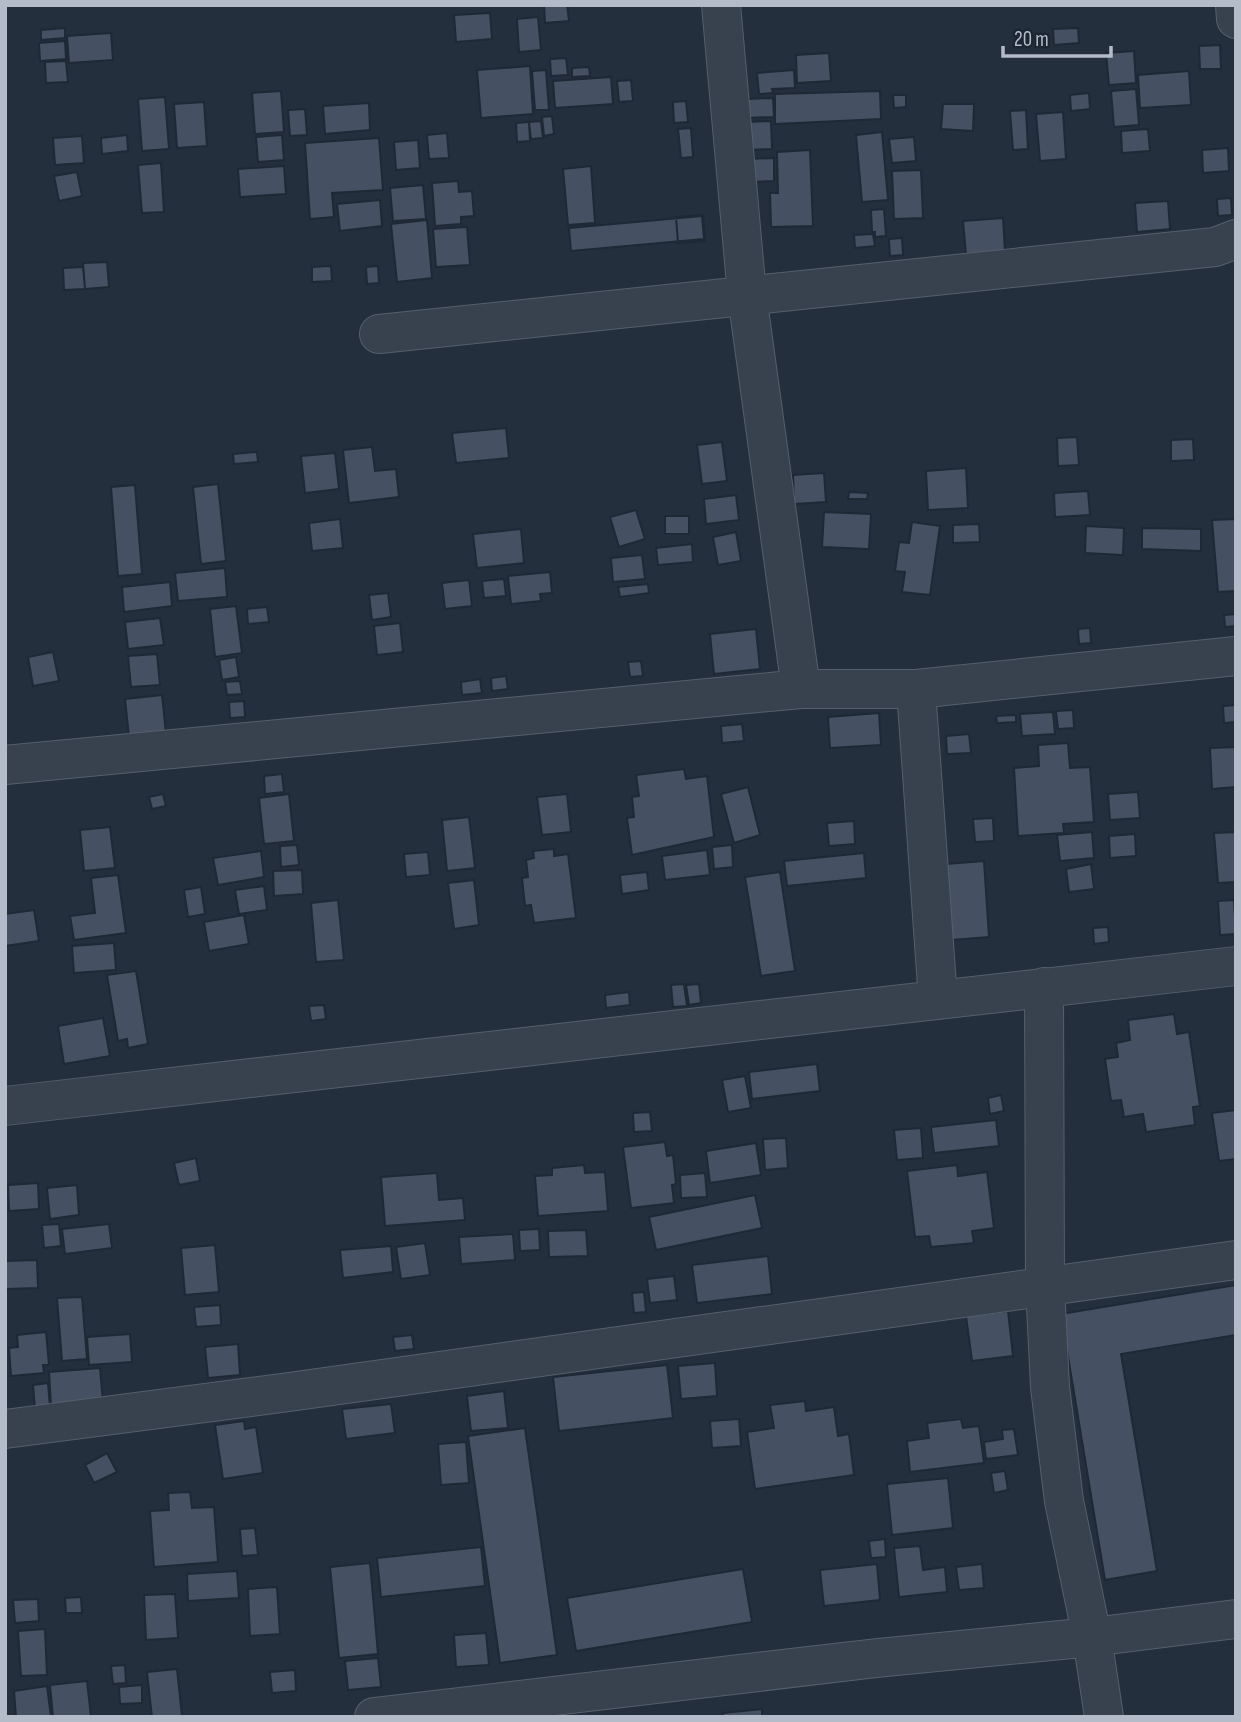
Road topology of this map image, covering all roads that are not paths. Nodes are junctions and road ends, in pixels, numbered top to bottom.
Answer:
1 (721, 5) edge
2 (1235, 5) edge
3 (1236, 19) edge
4 (1236, 239) edge
5 (747, 295) junction
6 (379, 334) dead end
7 (1236, 656) edge
8 (801, 689) junction
9 (916, 690) junction
10 (5, 765) edge
11 (1236, 966) edge
12 (1044, 987) junction
13 (938, 1000) junction
14 (5, 1105) edge
15 (1236, 1260) edge
16 (1045, 1285) junction
17 (5, 1429) edge
18 (1236, 1619) edge
19 (1092, 1637) junction
20 (374, 1717) edge
21 (1104, 1717) edge

1 - 5 street
2 - 3 street
4 - 5 street
5 - 6 street
5 - 8 street
7 - 9 street
8 - 9 street
8 - 10 street
9 - 13 street
11 - 12 street
12 - 13 street
12 - 16 street
13 - 14 street
15 - 16 street
16 - 17 street
16 - 19 street
18 - 19 street
19 - 20 street
19 - 21 street

